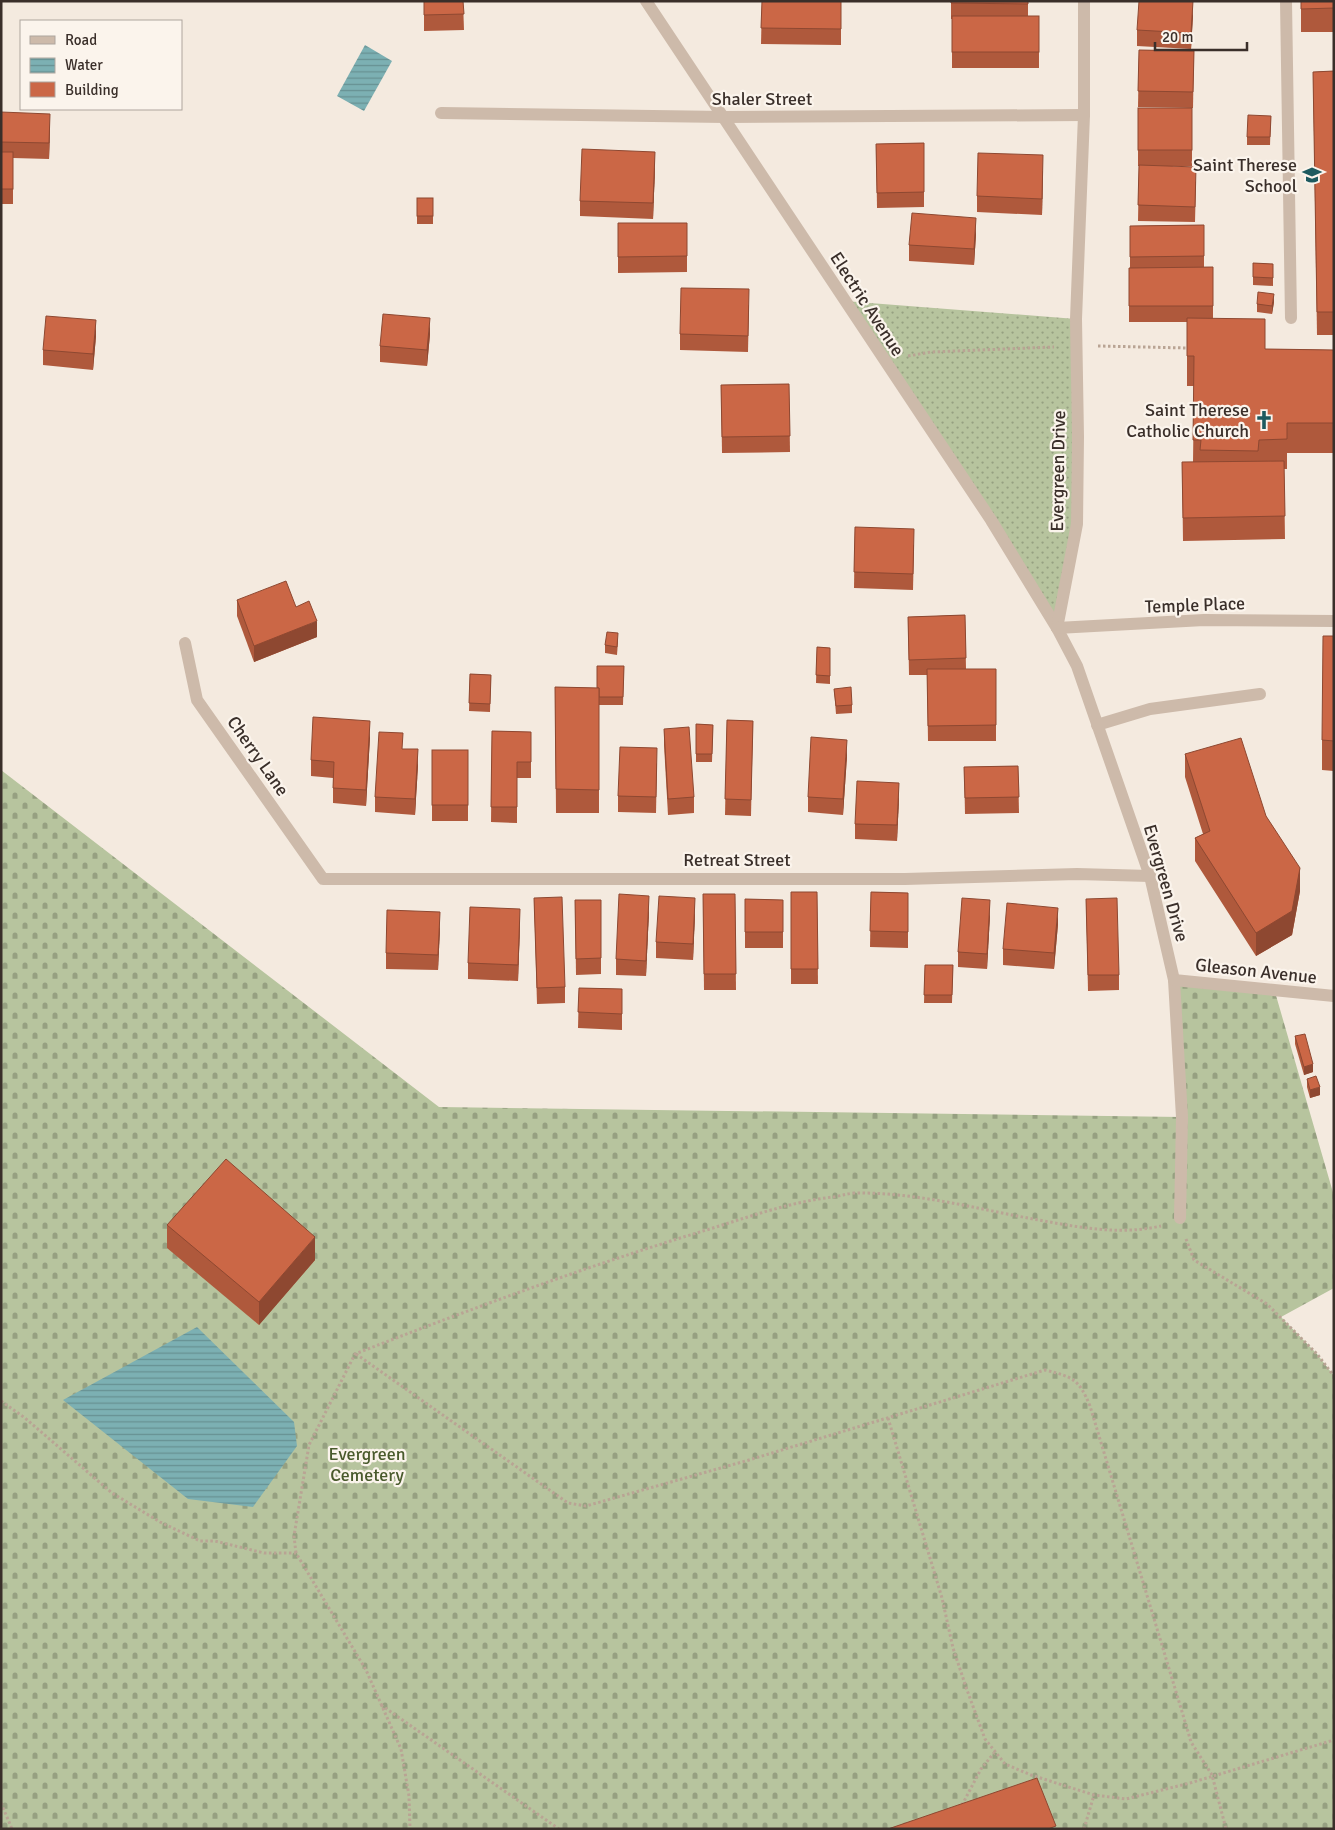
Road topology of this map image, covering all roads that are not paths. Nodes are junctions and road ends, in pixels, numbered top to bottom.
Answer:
1 (646, 1) edge
2 (1084, 1) edge
3 (1286, 1) edge
4 (441, 113) dead end
5 (1084, 115) junction
6 (725, 117) junction
7 (1292, 318) dead end
8 (1334, 621) edge
9 (1057, 628) junction
10 (185, 643) dead end
11 (1260, 694) dead end
12 (1097, 724) junction
13 (1150, 876) junction
14 (323, 879) joint
15 (1174, 980) junction
16 (1334, 996) edge
17 (1180, 1218) road end

1 - 6 street, Electric Avenue
2 - 5 street, Evergreen Drive
3 - 7 street
4 - 6 street, Shaler Street
5 - 6 street, Shaler Street
5 - 9 street, Evergreen Drive
6 - 9 street, Electric Avenue
8 - 9 street, Temple Place
9 - 12 street, Evergreen Drive
10 - 14 street, Cherry Lane
11 - 12 street
12 - 13 street, Evergreen Drive
13 - 14 street, Retreat Street
13 - 15 street, Evergreen Drive
15 - 16 street, Gleason Avenue
15 - 17 street, Evergreen Drive

